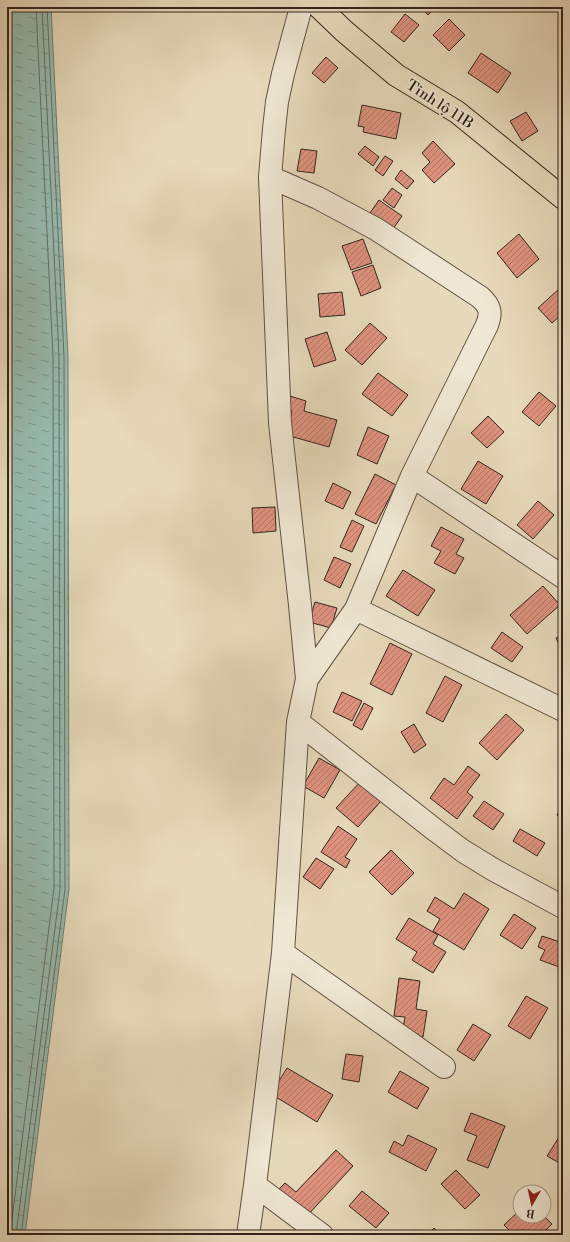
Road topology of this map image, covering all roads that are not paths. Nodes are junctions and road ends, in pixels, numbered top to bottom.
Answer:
1 (301, 7) edge
2 (319, 7) edge
3 (270, 177) junction
4 (563, 198) edge
5 (412, 476) junction
6 (563, 577) edge
7 (356, 609) junction
8 (307, 679) junction
9 (563, 710) edge
10 (298, 722) junction
11 (563, 907) edge
12 (283, 953) junction
13 (444, 1067) dead end
14 (255, 1185) junction
15 (248, 1235) edge
16 (322, 1235) edge

1 - 3 street
2 - 4 main road, Tỉnh lộ 11B
3 - 5 street
3 - 8 street
5 - 6 street
5 - 7 street
7 - 8 street
7 - 9 street
8 - 10 street
10 - 11 street
10 - 12 street
12 - 13 street
12 - 14 street
14 - 15 street
14 - 16 street

